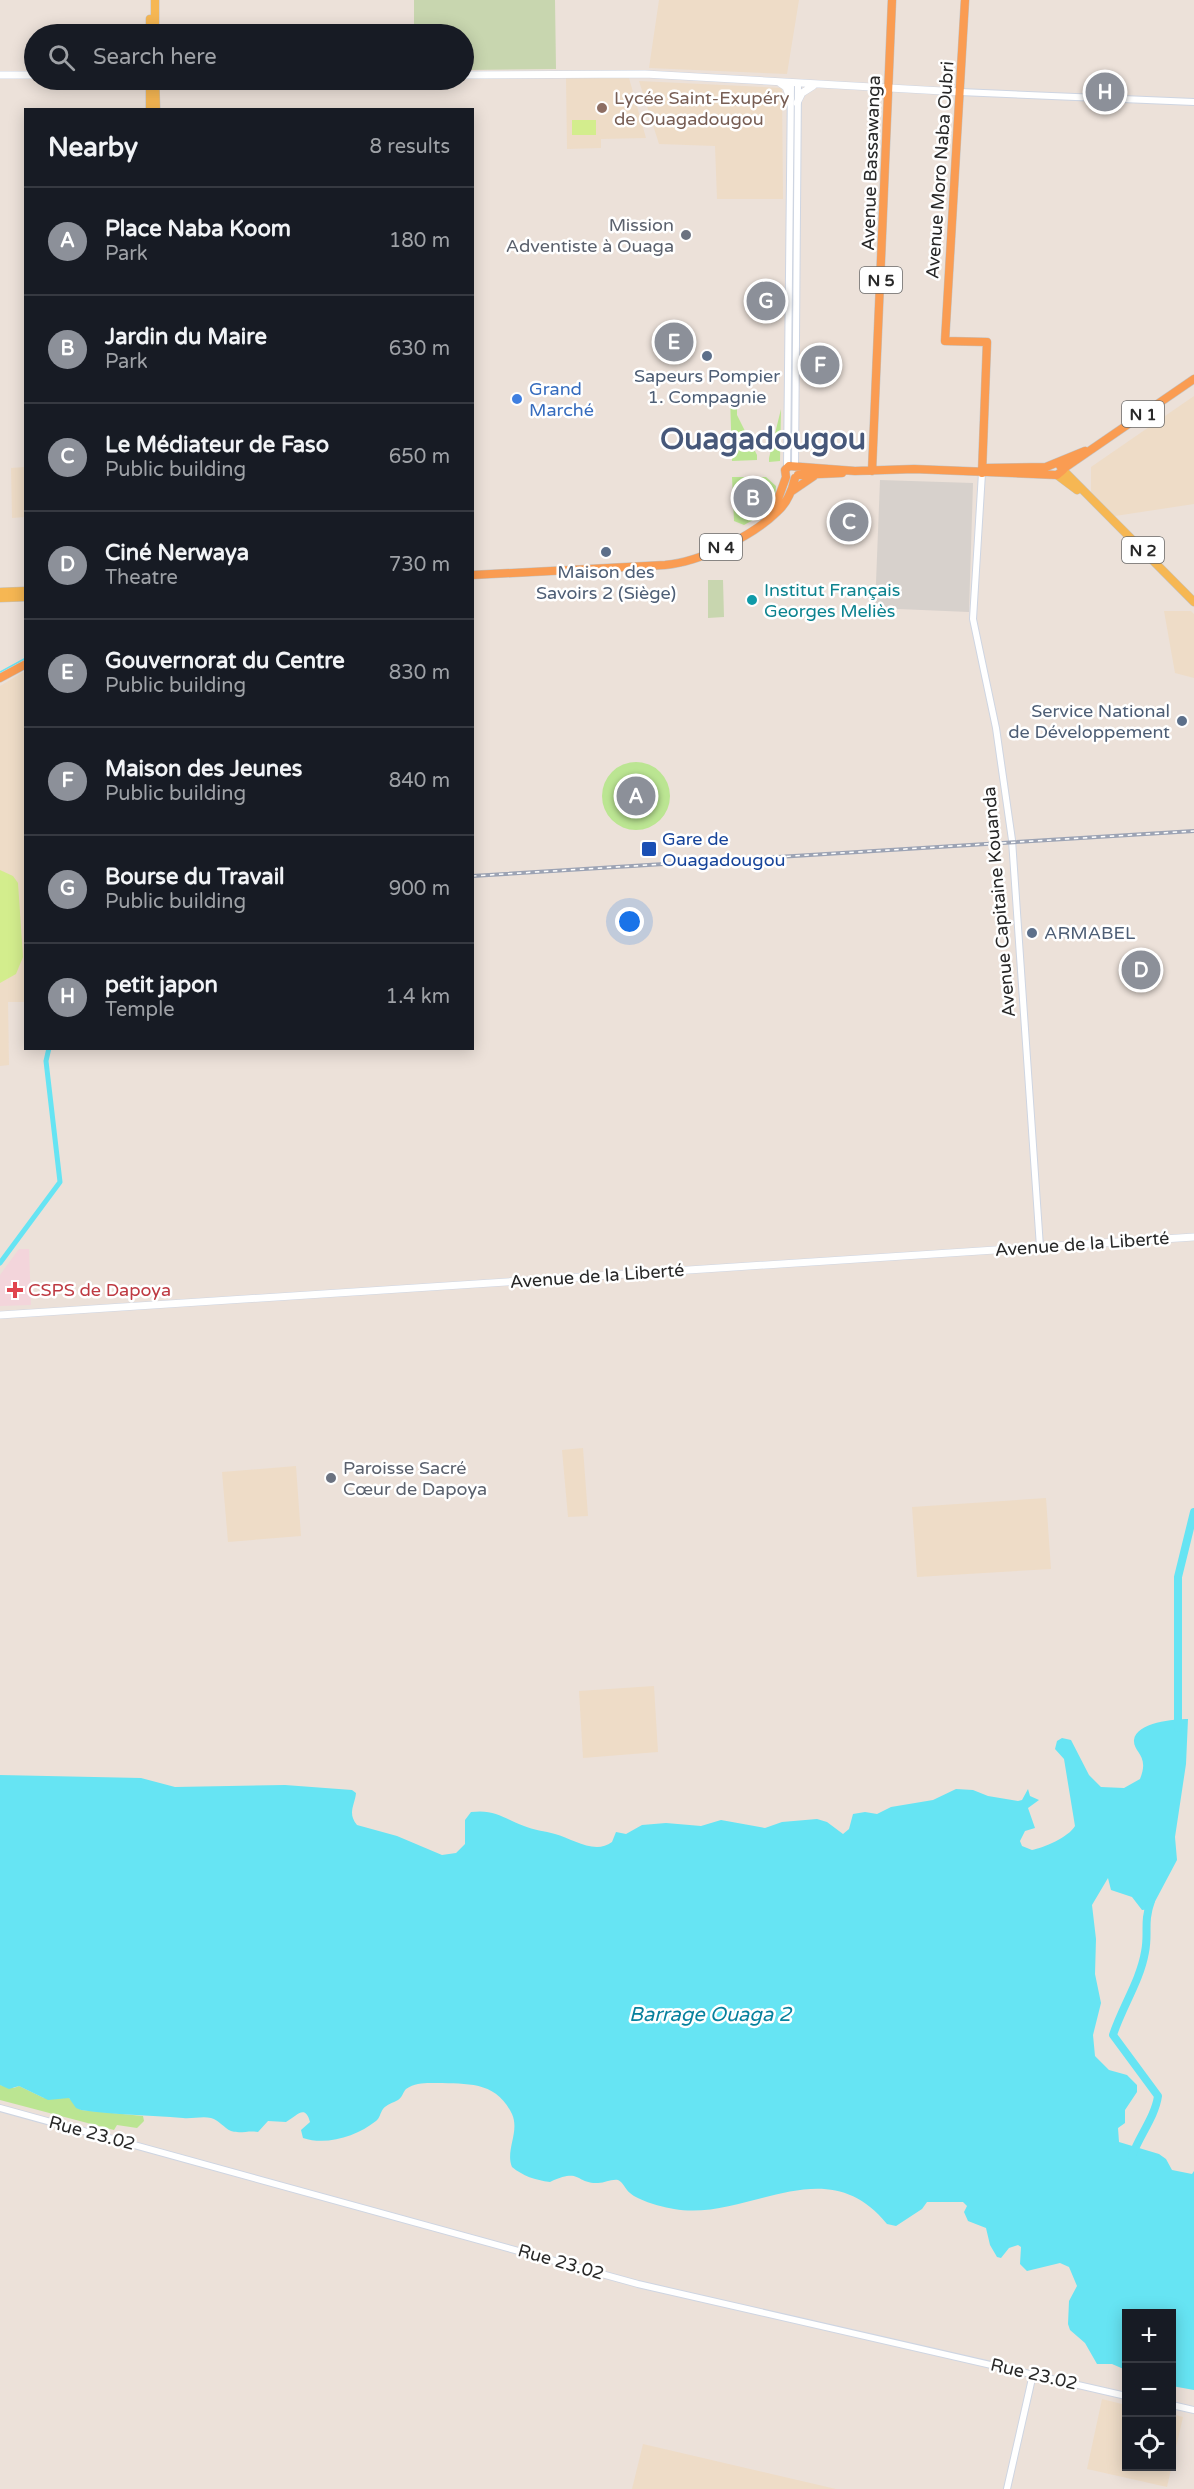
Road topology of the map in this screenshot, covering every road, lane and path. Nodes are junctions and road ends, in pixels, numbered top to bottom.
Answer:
1 (150, 0) edge
2 (155, 0) edge
3 (892, 0) edge
4 (965, 0) edge
5 (150, 24) edge
6 (155, 24) edge
7 (0, 75) edge
8 (24, 75) edge
9 (474, 75) edge
10 (778, 82) junction
11 (794, 83) junction
12 (817, 85) junction
13 (889, 89) junction
14 (150, 90) edge
15 (156, 90) edge
16 (960, 92) junction
17 (790, 98) junction
18 (1194, 102) edge
19 (797, 103) junction
20 (150, 108) edge
21 (156, 108) edge
22 (793, 121) junction
23 (987, 342) joint
24 (1194, 379) edge
25 (788, 391) junction
26 (796, 391) junction
27 (1058, 469) junction
28 (794, 471) junction
29 (855, 471) junction
30 (872, 471) junction
31 (982, 471) junction
32 (816, 475) junction
33 (791, 492) junction
34 (771, 517) junction
35 (474, 575) edge
36 (0, 592) edge
37 (24, 592) edge
38 (14, 595) junction
39 (24, 597) edge
40 (0, 598) edge
41 (1194, 602) edge
42 (24, 665) edge
43 (0, 678) edge
44 (1194, 1237) edge
45 (1040, 1247) junction
46 (0, 1315) edge
47 (0, 2108) edge
48 (1033, 2373) junction
49 (1122, 2395) edge
50 (1176, 2407) edge
51 (1194, 2410) edge
52 (1007, 2489) edge

1 - 5 main road
2 - 6 main road
3 - 13 highway, Avenue Bassawanga / N 5
4 - 16 highway, Avenue Moro Naba Oubri
7 - 8 main road
9 - 10 main road
10 - 11 main road
10 - 17 main road
11 - 12 main road
11 - 17 street
11 - 19 street
12 - 13 main road
12 - 19 main road
13 - 16 main road
13 - 30 highway, Avenue Bassawanga / N 5
14 - 20 main road
15 - 21 main road
16 - 18 street
16 - 23 highway, Avenue Moro Naba Oubri
17 - 22 street
19 - 22 street
22 - 25 street
22 - 26 street
23 - 31 highway, Avenue Capitaine Kouanda
24 - 27 highway, N 1
25 - 26 street
25 - 28 street
26 - 28 street
27 - 31 highway, N 4
27 - 41 main road, N 2
28 - 29 highway, N 4
28 - 32 highway
28 - 33 highway
28 - 34 highway, N 4
29 - 30 highway, N 4
29 - 32 highway, N 4
30 - 31 highway, N 4
31 - 45 street, Avenue Capitaine Kouanda
32 - 33 highway, N 4
33 - 34 highway, N 4
34 - 35 highway, N 4
36 - 38 main road
37 - 38 main road
38 - 39 main road
38 - 40 main road
42 - 43 highway
44 - 45 main road, Avenue de la Liberté
45 - 46 main road, Avenue de la Liberté
47 - 48 street, Rue 23.02
48 - 49 street, Rue 23.02
48 - 52 street
50 - 51 street

